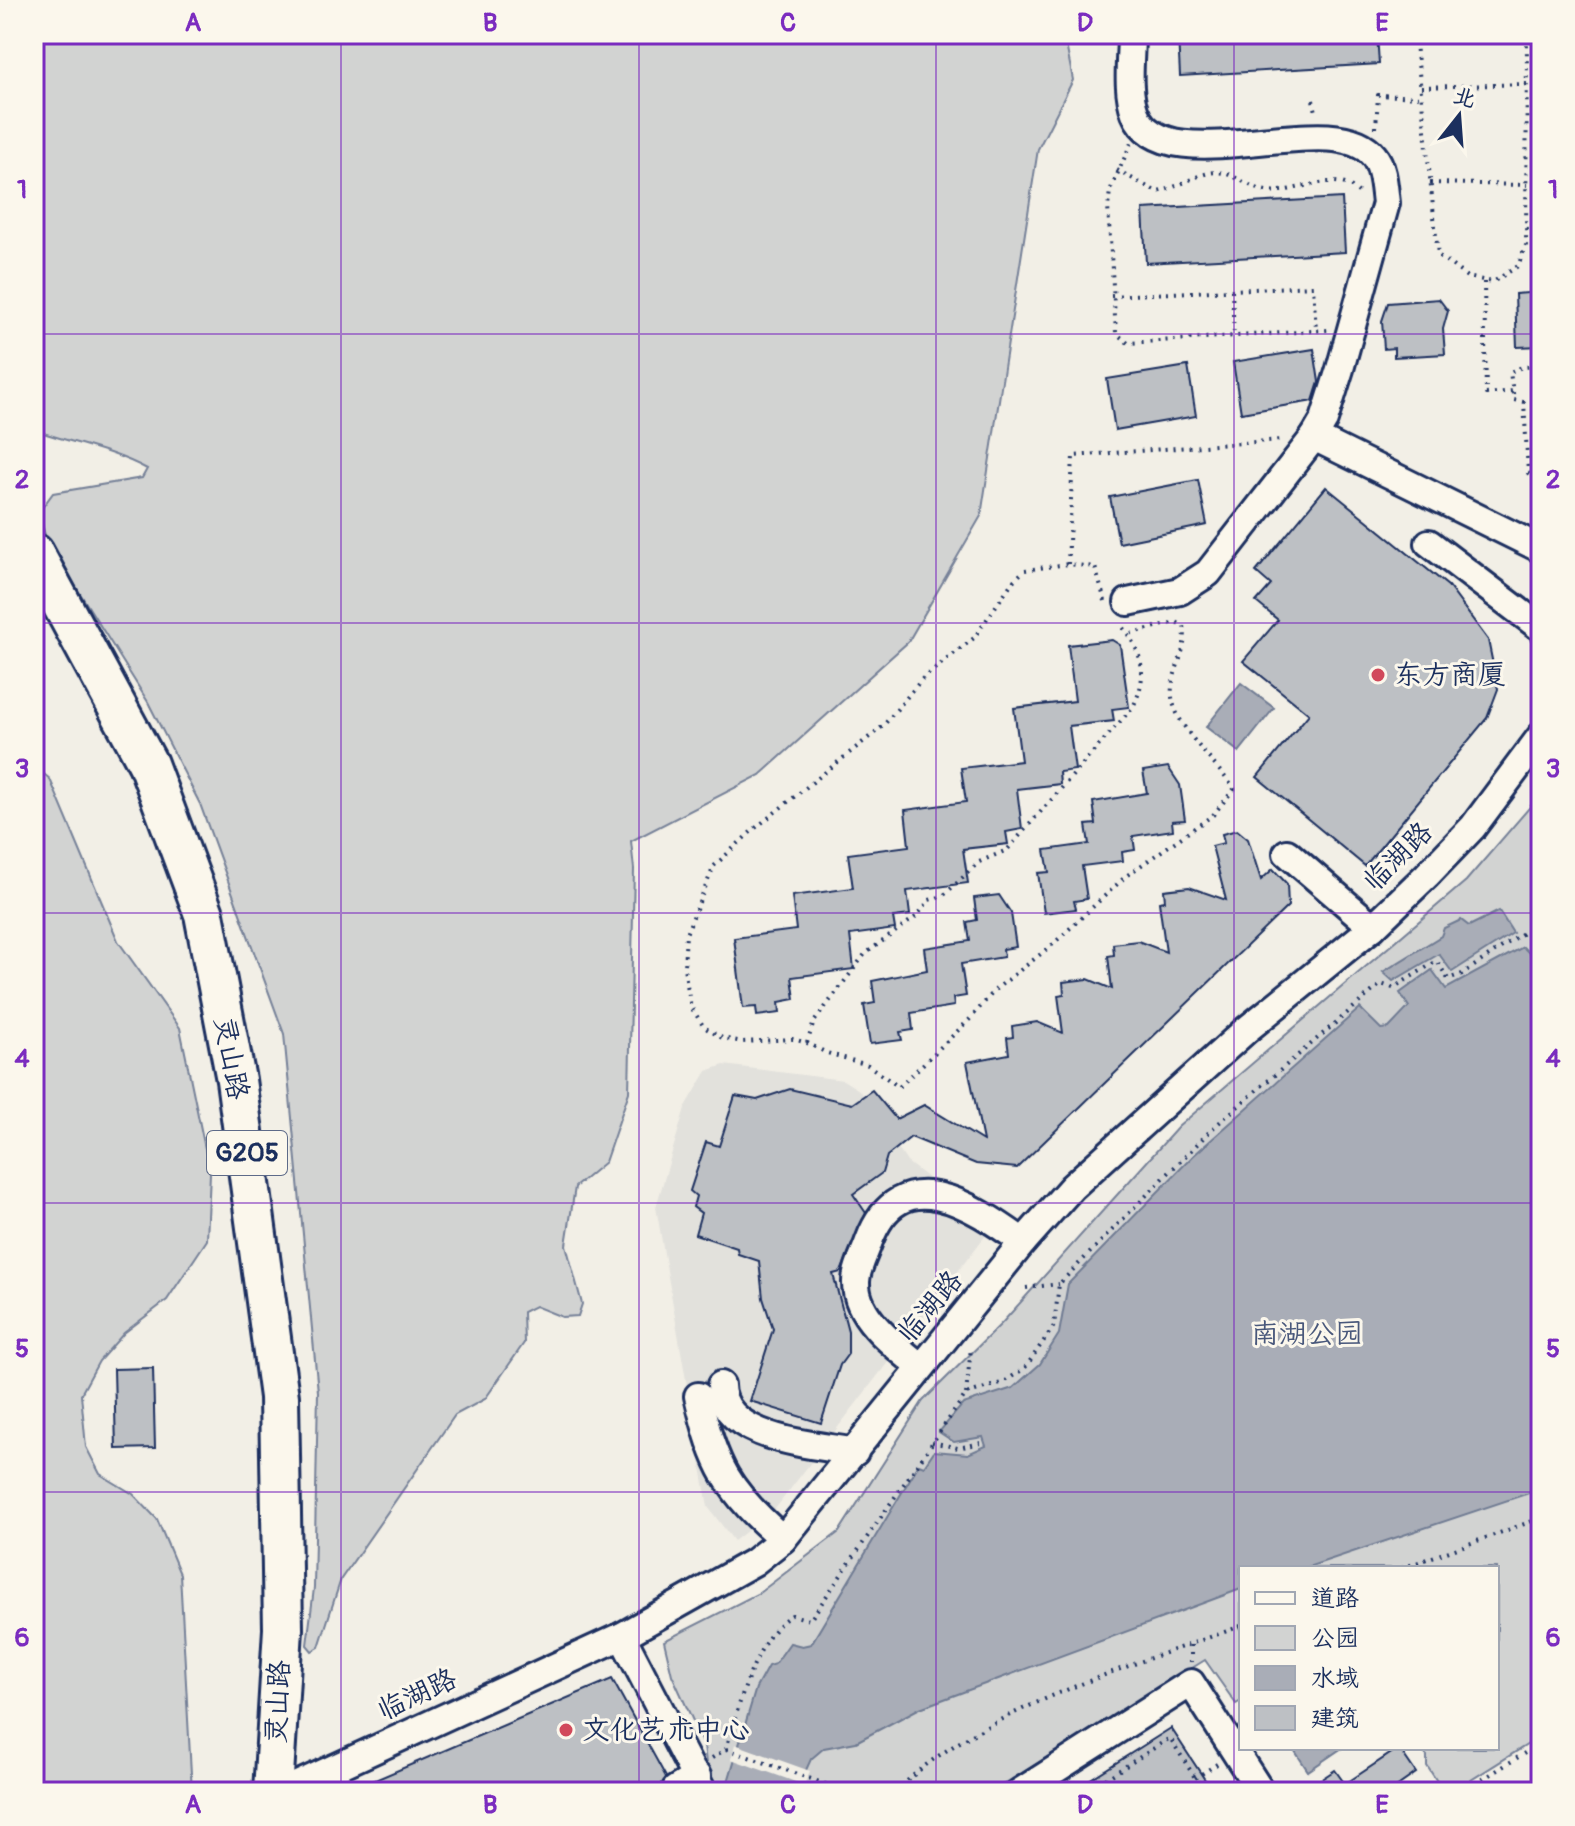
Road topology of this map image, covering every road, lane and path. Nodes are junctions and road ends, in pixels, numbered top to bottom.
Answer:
1 (1131, 34) edge
2 (1415, 34) edge
3 (1527, 34) edge
4 (1528, 84) junction
5 (1421, 87) junction
6 (1422, 97) junction
7 (1313, 100) dead end
8 (1331, 118) dead end
9 (1141, 123) junction
10 (1362, 124) dead end
11 (1117, 170) junction
12 (1430, 183) junction
13 (1527, 185) junction
14 (1362, 203) dead end
15 (1541, 227) edge
16 (1526, 229) junction
17 (1484, 282) junction
18 (1232, 290) junction
19 (1111, 296) junction
20 (1352, 327) junction
21 (1316, 331) junction
22 (1234, 337) junction
23 (1541, 366) edge
24 (1513, 391) junction
25 (1524, 402) junction
26 (1541, 403) edge
27 (1314, 437) junction
28 (1541, 482) edge
29 (1429, 543) dead end
30 (1541, 549) edge
31 (34, 553) edge
32 (1068, 564) junction
33 (1116, 608) junction
34 (1541, 628) edge
35 (1128, 634) junction
36 (1541, 736) edge
37 (1287, 853) dead end
38 (1541, 899) edge
39 (1373, 927) junction
40 (807, 1043) junction
41 (1023, 1242) junction
42 (1059, 1284) junction
43 (1026, 1288) dead end
44 (971, 1348) dead end
45 (921, 1367) junction
46 (966, 1394) junction
47 (932, 1442) junction
48 (981, 1443) dead end
49 (855, 1452) junction
50 (1541, 1518) edge
51 (783, 1539) junction
52 (1408, 1566) edge
53 (1239, 1627) edge
54 (622, 1636) junction
55 (1541, 1743) edge
56 (830, 1785) junction
57 (692, 1786) edge
58 (273, 1792) edge
59 (282, 1792) edge
60 (827, 1792) edge
61 (848, 1792) edge
62 (896, 1792) edge
63 (1020, 1792) edge
64 (1085, 1792) edge
65 (1204, 1792) edge
66 (1261, 1792) edge
67 (1462, 1792) edge

1 - 9 street
2 - 5 path
3 - 4 path
4 - 5 path
4 - 13 path
5 - 6 path
6 - 10 path
6 - 12 path
7 - 8 path
9 - 11 path
9 - 20 street
11 - 14 path
11 - 19 path
12 - 13 path
12 - 17 path
13 - 16 path
15 - 16 path
16 - 17 path
17 - 24 path
18 - 19 path
18 - 21 path
18 - 22 path
19 - 22 path
20 - 21 path
20 - 27 street
21 - 22 path
23 - 24 path
24 - 25 path
25 - 26 path
25 - 28 path
27 - 30 street
27 - 32 path
27 - 33 street
29 - 34 street
31 - 58 highway, 灵山路 / G205
32 - 33 path
32 - 40 path
33 - 35 path
35 - 40 path
35 - 40 path
36 - 39 street, 临湖路
37 - 39 street
38 - 42 path
39 - 41 street, 临湖路
41 - 45 street, 临湖路
41 - 45 street
42 - 43 path
42 - 46 path
44 - 46 path
45 - 49 street, 临湖路
46 - 47 path
47 - 48 path
47 - 56 path
49 - 51 street, 临湖路
49 - 51 street
50 - 52 path
51 - 54 street, 临湖路
53 - 62 path
54 - 57 street
54 - 59 street, 临湖路
55 - 67 path
56 - 60 path
56 - 61 path
63 - 66 street
64 - 65 path

